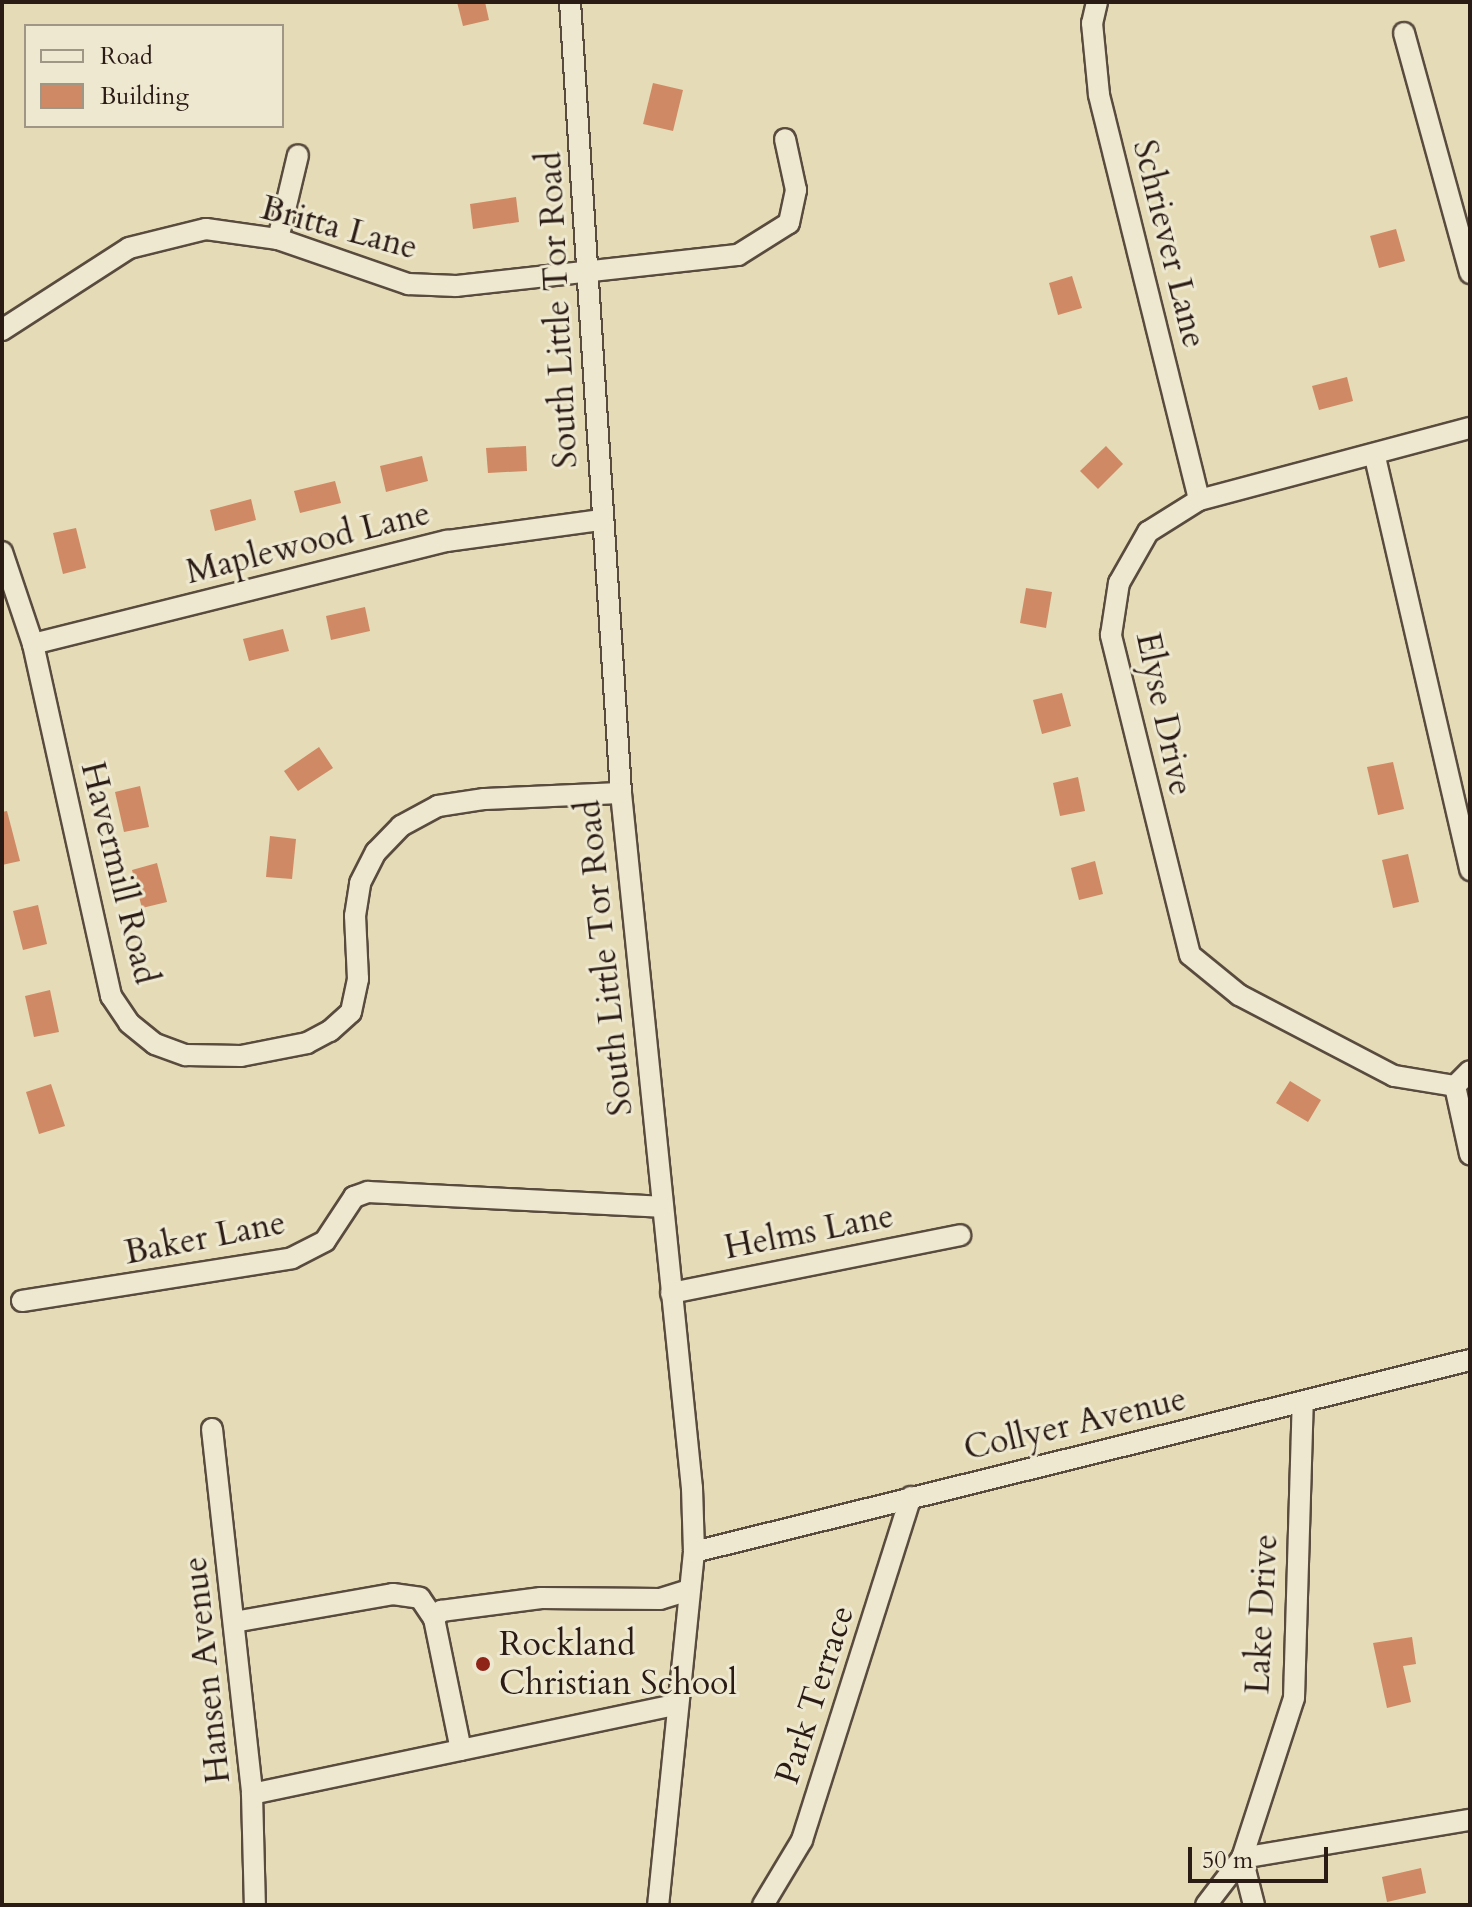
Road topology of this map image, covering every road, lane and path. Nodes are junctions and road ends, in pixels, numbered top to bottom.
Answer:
1 (570, 2) edge
2 (1097, 2) edge
3 (1404, 33) dead end
4 (785, 139) dead end
5 (298, 155) dead end
6 (278, 239) junction
7 (590, 271) junction
8 (1470, 273) edge
9 (2, 330) edge
10 (1470, 428) edge
11 (1375, 457) junction
12 (1199, 500) junction
13 (601, 520) junction
14 (2, 552) edge
15 (33, 644) junction
16 (621, 793) junction
17 (1470, 870) edge
18 (1470, 1071) edge
19 (1455, 1086) junction
20 (1470, 1154) edge
21 (661, 1207) junction
22 (960, 1235) dead end
23 (671, 1293) junction
24 (22, 1301) dead end
25 (1470, 1360) edge
26 (1303, 1403) junction
27 (212, 1429) dead end
28 (911, 1497) junction
29 (694, 1552) junction
30 (690, 1590) junction
31 (434, 1619) junction
32 (234, 1622) junction
33 (678, 1704) junction
34 (461, 1750) junction
35 (252, 1794) junction
36 (1470, 1820) edge
37 (1242, 1858) junction
38 (255, 1905) edge
39 (658, 1905) edge
40 (763, 1905) edge
41 (1206, 1905) edge
42 (1254, 1905) edge

1 - 7 street, South Little Tor Road
2 - 12 street, Schriever Lane
3 - 8 street
4 - 7 street, Britta Lane
5 - 6 street
6 - 7 street, Britta Lane
6 - 9 street, Britta Lane
7 - 13 street, South Little Tor Road
10 - 11 street, Elyse Drive
11 - 12 street, Elyse Drive
11 - 17 street
12 - 19 street, Elyse Drive
13 - 15 street, Maplewood Lane
13 - 16 street, South Little Tor Road
14 - 15 street, Havermill Road
15 - 16 street, Havermill Road
16 - 21 street, South Little Tor Road
18 - 19 street
19 - 20 street
21 - 23 street, South Little Tor Road
21 - 24 street, Baker Lane
22 - 23 street, Helms Lane
23 - 29 street, South Little Tor Road
25 - 26 street, Collyer Avenue
26 - 28 street, Collyer Avenue
26 - 37 street, Lake Drive
27 - 32 street, Hansen Avenue
28 - 29 street, Collyer Avenue
28 - 40 street, Park Terrace
29 - 30 street, South Little Tor Road
30 - 31 street
30 - 33 street, South Little Tor Road
31 - 32 street
31 - 34 street
32 - 35 street, Hansen Avenue
33 - 34 street
33 - 39 street, South Little Tor Road
34 - 35 street
35 - 38 street, Hansen Avenue
36 - 37 street
37 - 41 street, Lake Drive
37 - 42 street

